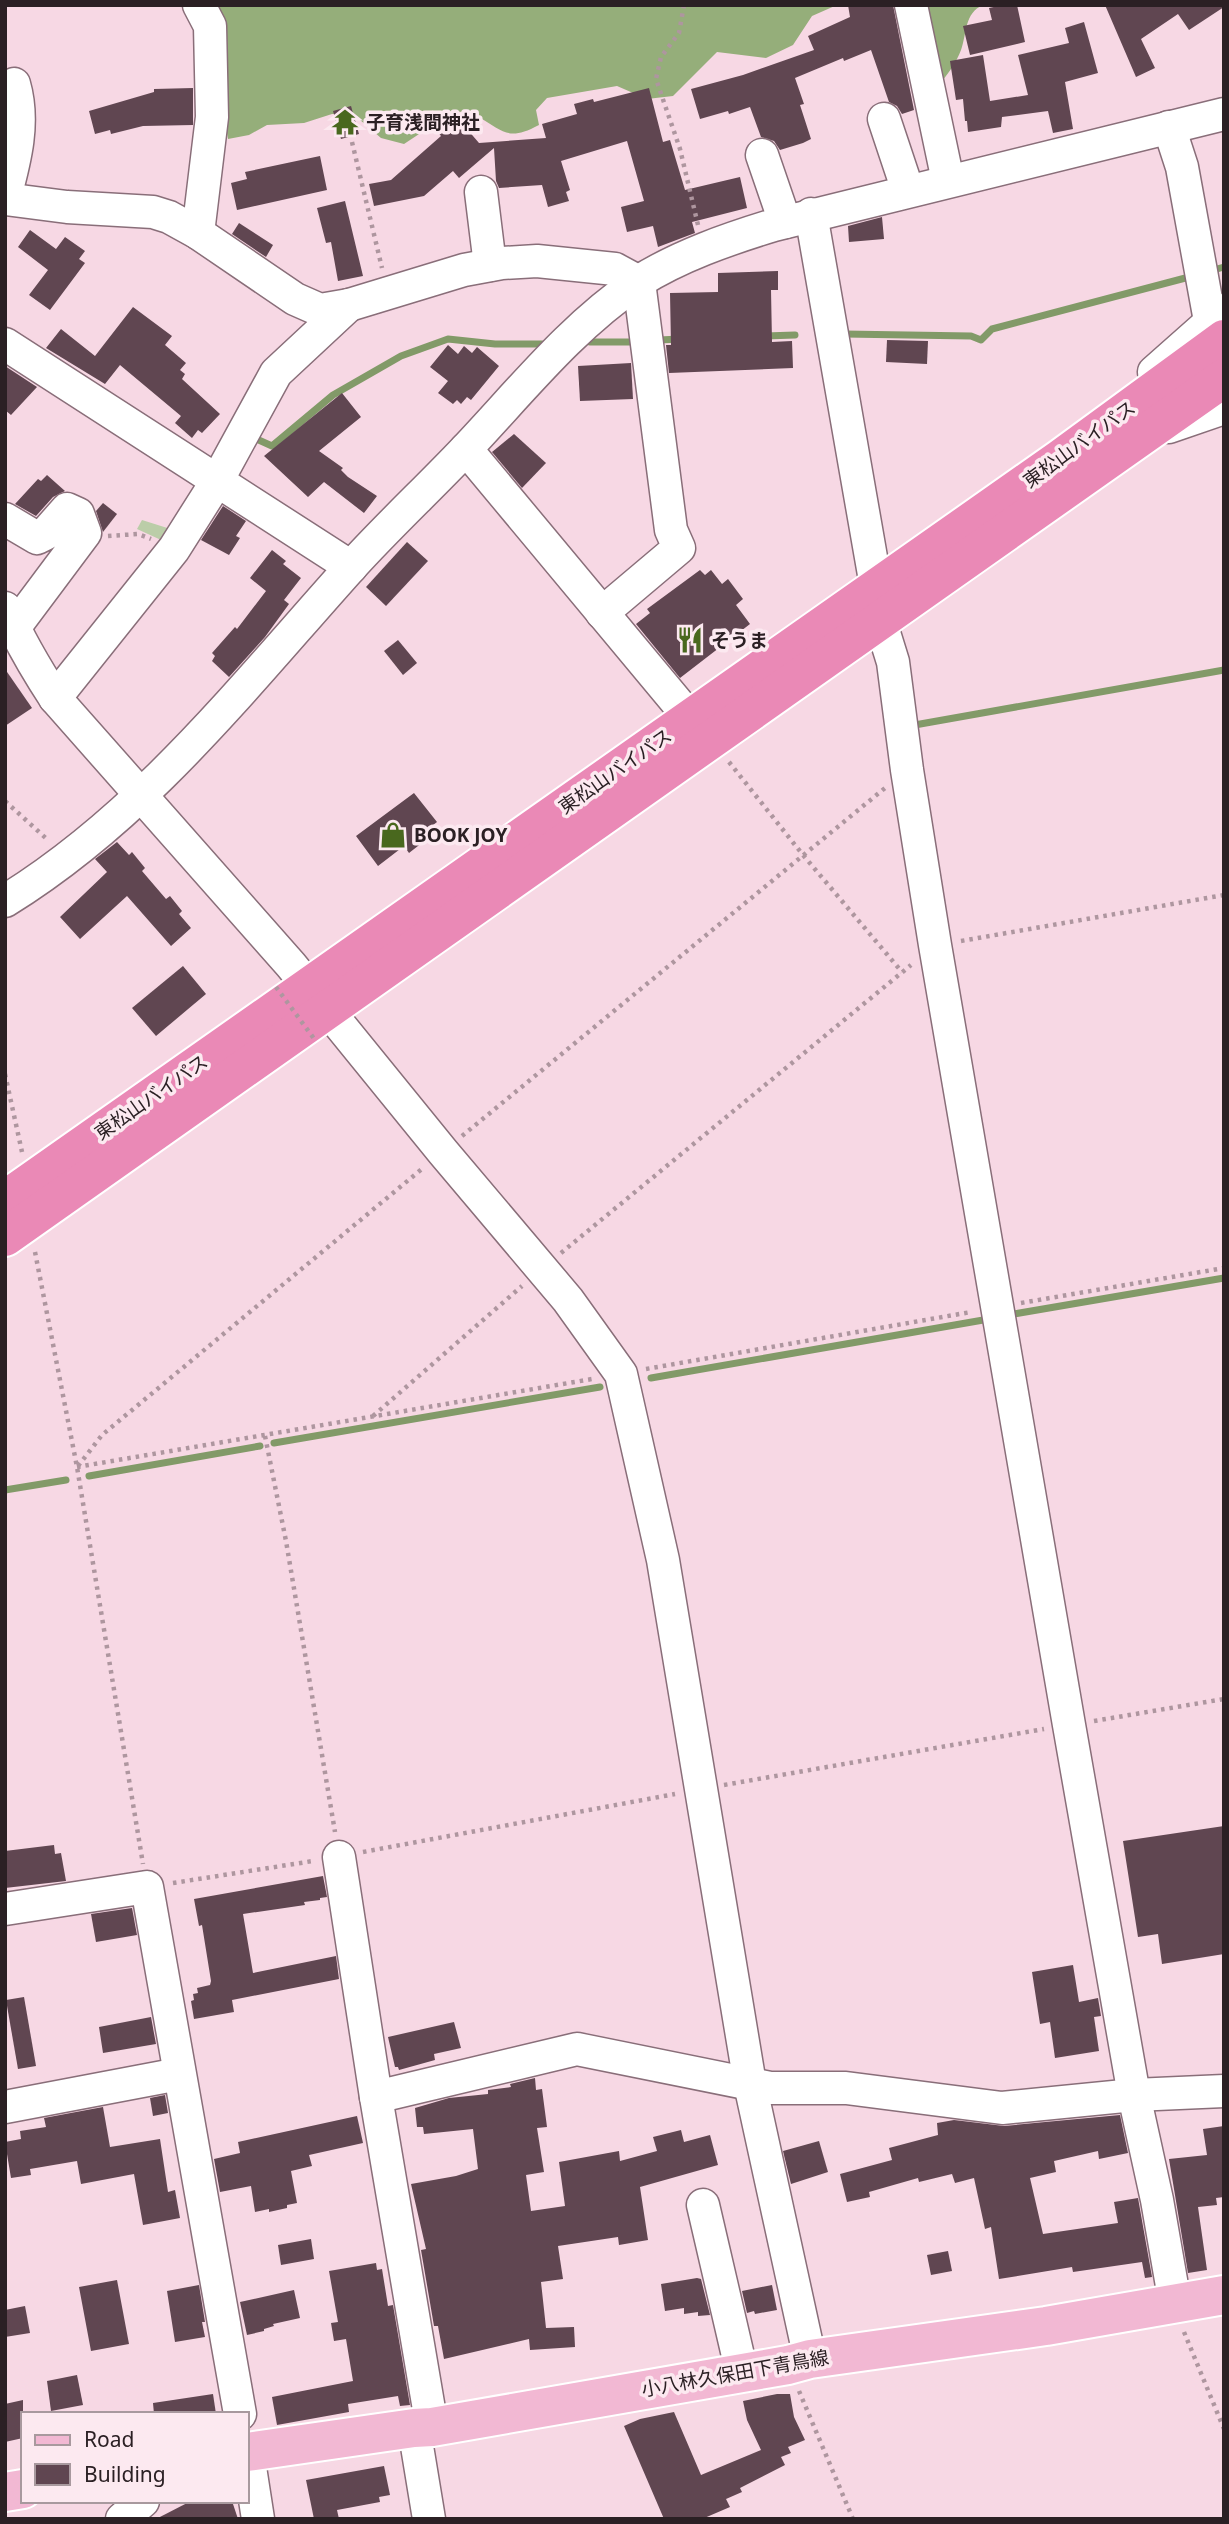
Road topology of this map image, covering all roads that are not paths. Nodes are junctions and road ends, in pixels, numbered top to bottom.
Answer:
1 (200, 5) edge
2 (911, 5) edge
3 (13, 84) dead end
4 (1224, 114) edge
5 (884, 120) dead end
6 (1170, 127) junction
7 (762, 155) dead end
8 (948, 181) junction
9 (908, 191) junction
10 (481, 192) dead end
11 (5, 198) edge
12 (798, 218) junction
13 (198, 233) junction
14 (490, 265) junction
15 (639, 282) junction
16 (349, 305) junction
17 (1219, 323) edge
18 (5, 344) edge
19 (1224, 378) edge
20 (1224, 408) edge
21 (1141, 437) junction
22 (466, 449) junction
23 (216, 481) junction
24 (5, 519) edge
25 (351, 567) junction
26 (878, 603) junction
27 (602, 613) junction
28 (9, 618) edge
29 (55, 698) junction
30 (701, 728) junction
31 (142, 795) junction
32 (5, 901) edge
33 (307, 1006) junction
34 (16, 1211) edge
35 (339, 1857) road end
36 (5, 1909) edge
37 (179, 2074) junction
38 (750, 2084) junction
39 (1224, 2091) edge
40 (1134, 2095) junction
41 (376, 2096) junction
42 (5, 2107) edge
43 (703, 2205) dead end
44 (1224, 2295) edge
45 (1175, 2303) junction
46 (799, 2362) junction
47 (742, 2373) junction
48 (240, 2412) edge
49 (423, 2428) junction
50 (248, 2451) edge
51 (248, 2457) edge
52 (141, 2503) edge
53 (122, 2519) edge
54 (258, 2519) edge
55 (429, 2519) edge

1 - 13 street
2 - 8 street
3 - 11 street
4 - 6 street
5 - 9 street
6 - 8 street
6 - 17 street
7 - 12 street
8 - 9 street
9 - 12 street
10 - 14 street
11 - 13 street
12 - 15 street
12 - 26 street
13 - 16 street
14 - 15 street
14 - 16 street
15 - 22 street
15 - 27 street
16 - 23 street
17 - 26 highway, 東松山バイパス
18 - 23 street
19 - 21 highway, 東松山バイパス
20 - 21 street
21 - 26 highway, 東松山バイパス
22 - 25 street
22 - 27 street
23 - 25 street
23 - 29 street
24 - 28 street
25 - 31 street
26 - 30 highway, 東松山バイパス
26 - 40 street
27 - 30 street
28 - 29 street
29 - 31 street
30 - 33 highway, 東松山バイパス
31 - 32 street
31 - 33 street
33 - 34 highway, 東松山バイパス
33 - 38 street
35 - 41 street
36 - 37 street
37 - 42 street
37 - 48 street
38 - 40 street
38 - 41 street
38 - 46 street
39 - 40 street
40 - 45 street
41 - 49 street
43 - 47 street
44 - 45 main road, 小八林久保田下青鳥線
45 - 46 main road, 小八林久保田下青鳥線
46 - 47 main road, 小八林久保田下青鳥線
47 - 49 main road, 小八林久保田下青鳥線
49 - 50 main road, 小八林久保田下青鳥線
49 - 55 street
51 - 54 street
52 - 53 street

